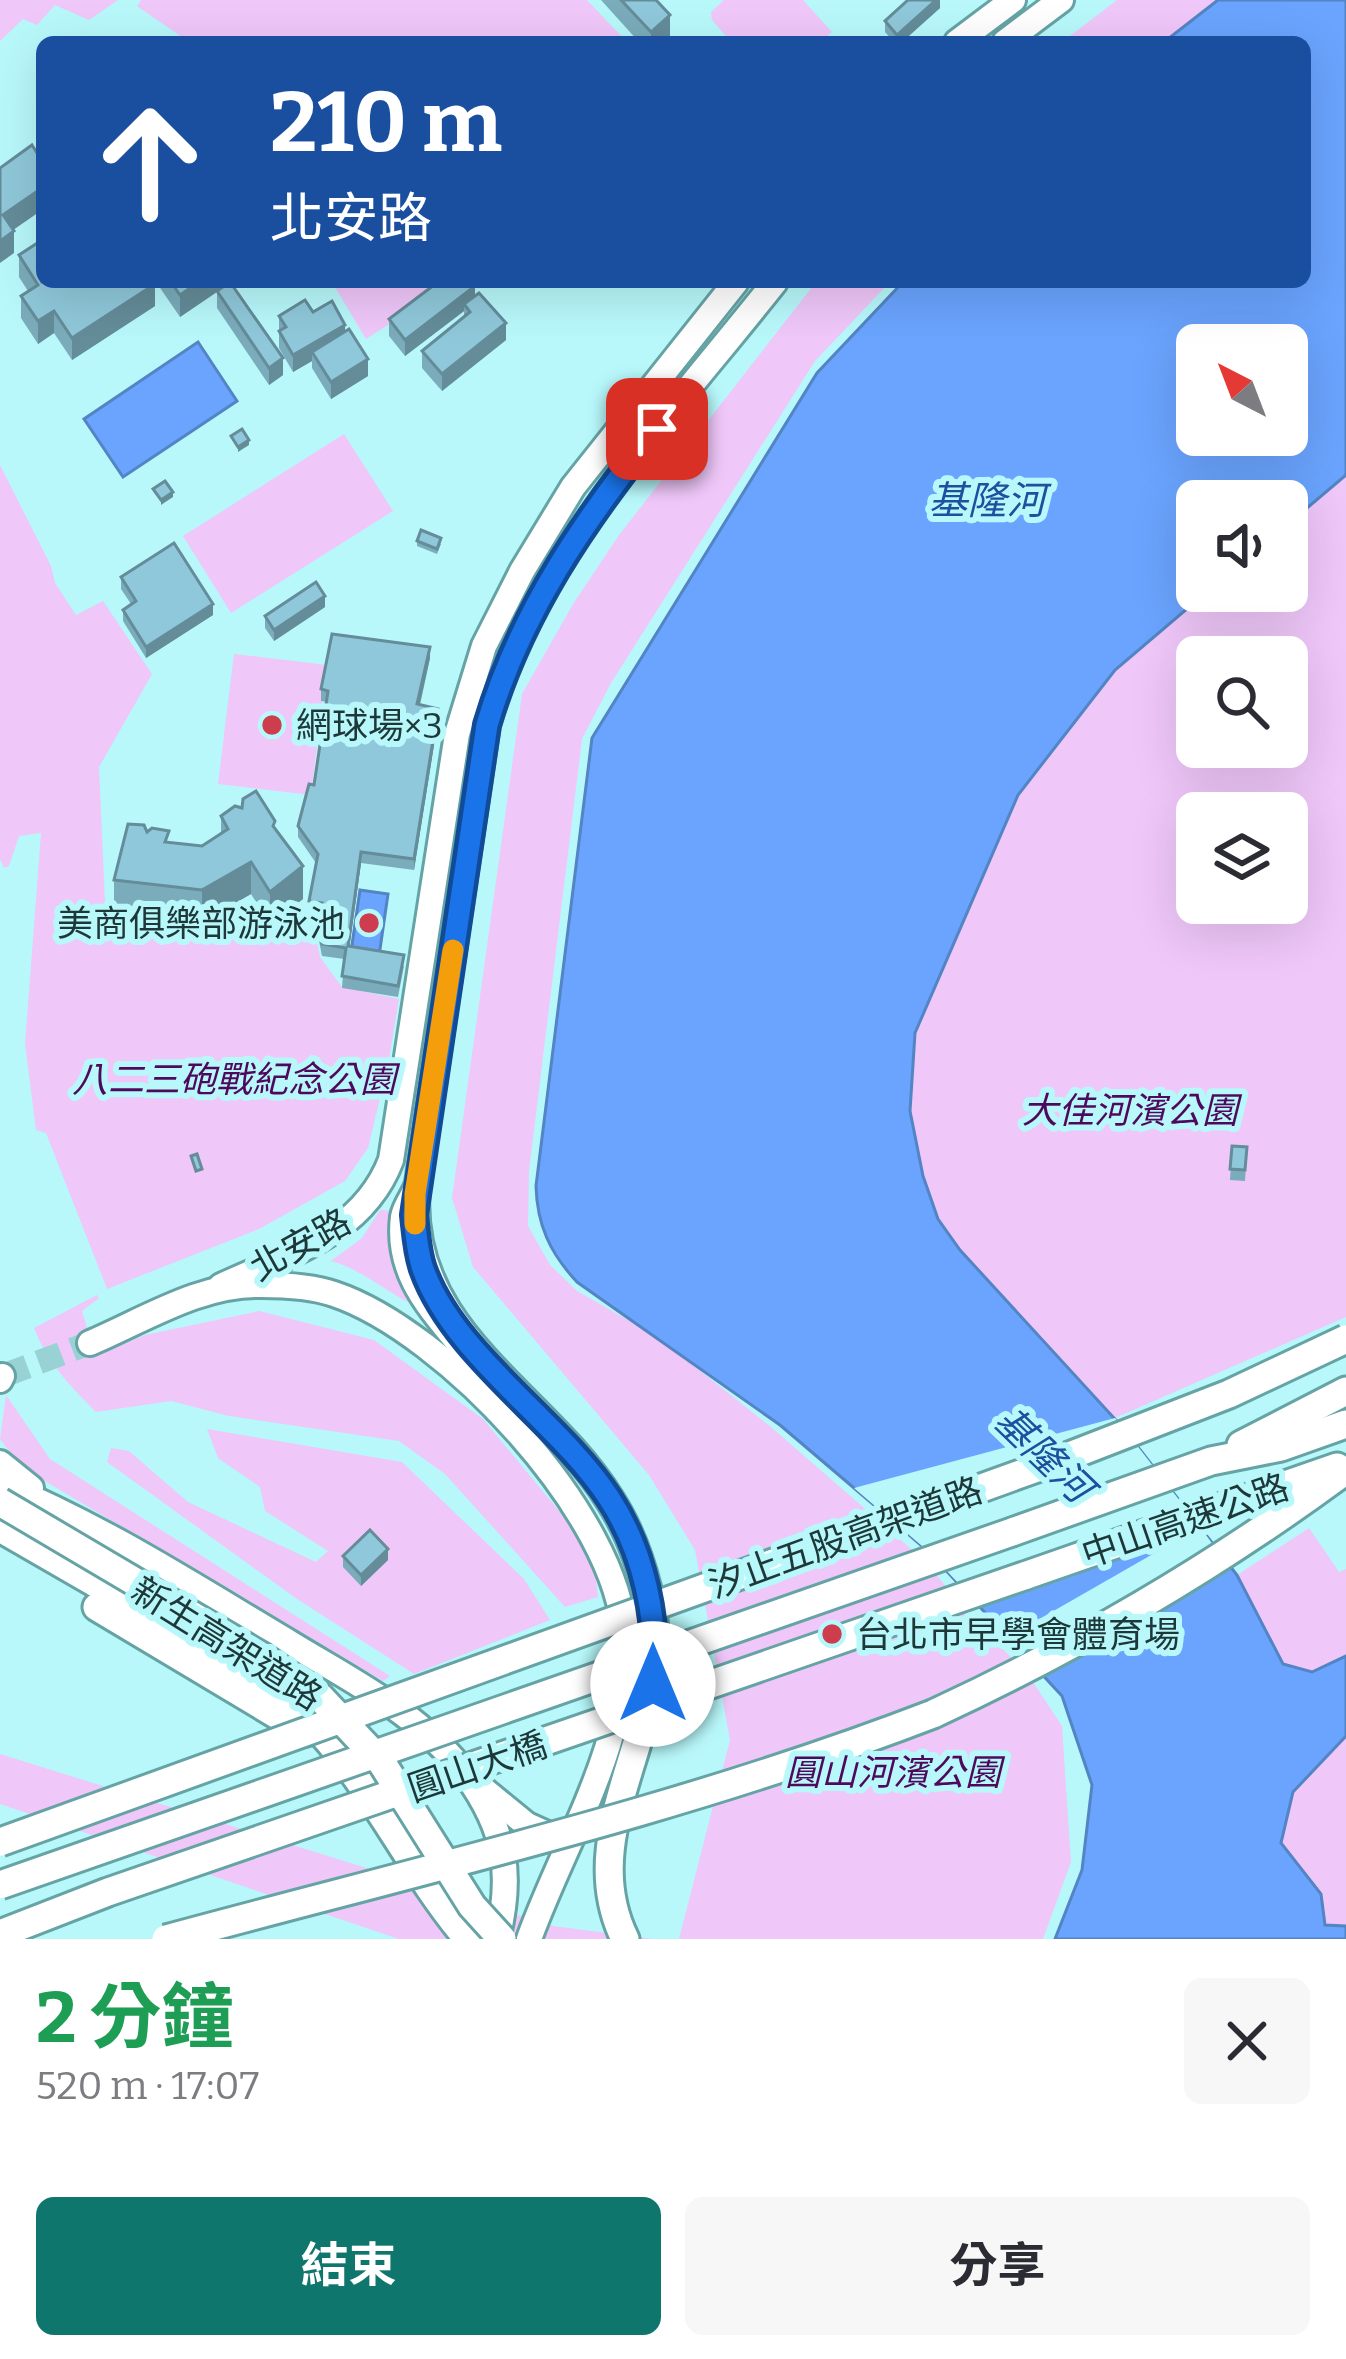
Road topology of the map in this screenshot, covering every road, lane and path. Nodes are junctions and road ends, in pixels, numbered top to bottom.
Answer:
1 (1013, 0) edge
2 (1061, 0) edge
3 (965, 36) edge
4 (1013, 36) edge
5 (731, 288) edge
6 (770, 288) edge
7 (415, 1194) junction
8 (221, 1286) junction
9 (1346, 1339) edge
10 (90, 1343) tunnel mouth
11 (1346, 1391) edge
12 (497, 1410) junction
13 (1346, 1424) edge
14 (1211, 1461) junction
15 (0, 1463) edge
16 (1346, 1467) edge
17 (0, 1484) edge
18 (0, 1502) edge
19 (51, 1505) junction
20 (0, 1528) edge
21 (1012, 1532) joint
22 (0, 1552) edge
23 (1024, 1576) joint
24 (356, 1773) junction
25 (466, 1776) junction
26 (0, 1842) edge
27 (569, 1843) junction
28 (0, 1885) edge
29 (0, 1934) edge
30 (499, 1936) edge
31 (166, 1939) edge
32 (468, 1939) edge
33 (529, 1939) edge
34 (626, 1939) edge

1 - 3 main road
2 - 4 main road
5 - 8 main road, 北安路
6 - 7 main road
7 - 12 main road
7 - 34 highway
8 - 10 main road, 北安路
8 - 12 main road
9 - 26 highway, 汐止五股高架道路, bridge
11 - 14 highway
12 - 27 main road
13 - 14 highway, 中山高速公路
14 - 21 highway, 中山高速公路
15 - 19 main road
16 - 23 highway, 中山高速公路
16 - 31 highway, bridge
17 - 19 main road
18 - 30 highway, 新生高架道路, bridge
19 - 25 main road
20 - 24 highway, 新生高架道路, bridge
21 - 28 highway, 圓山大橋, bridge
22 - 24 highway, bridge
23 - 29 highway, 圓山大橋, bridge
24 - 32 highway, 新生高架道路, bridge
25 - 27 main road
25 - 30 main road
27 - 33 main road

